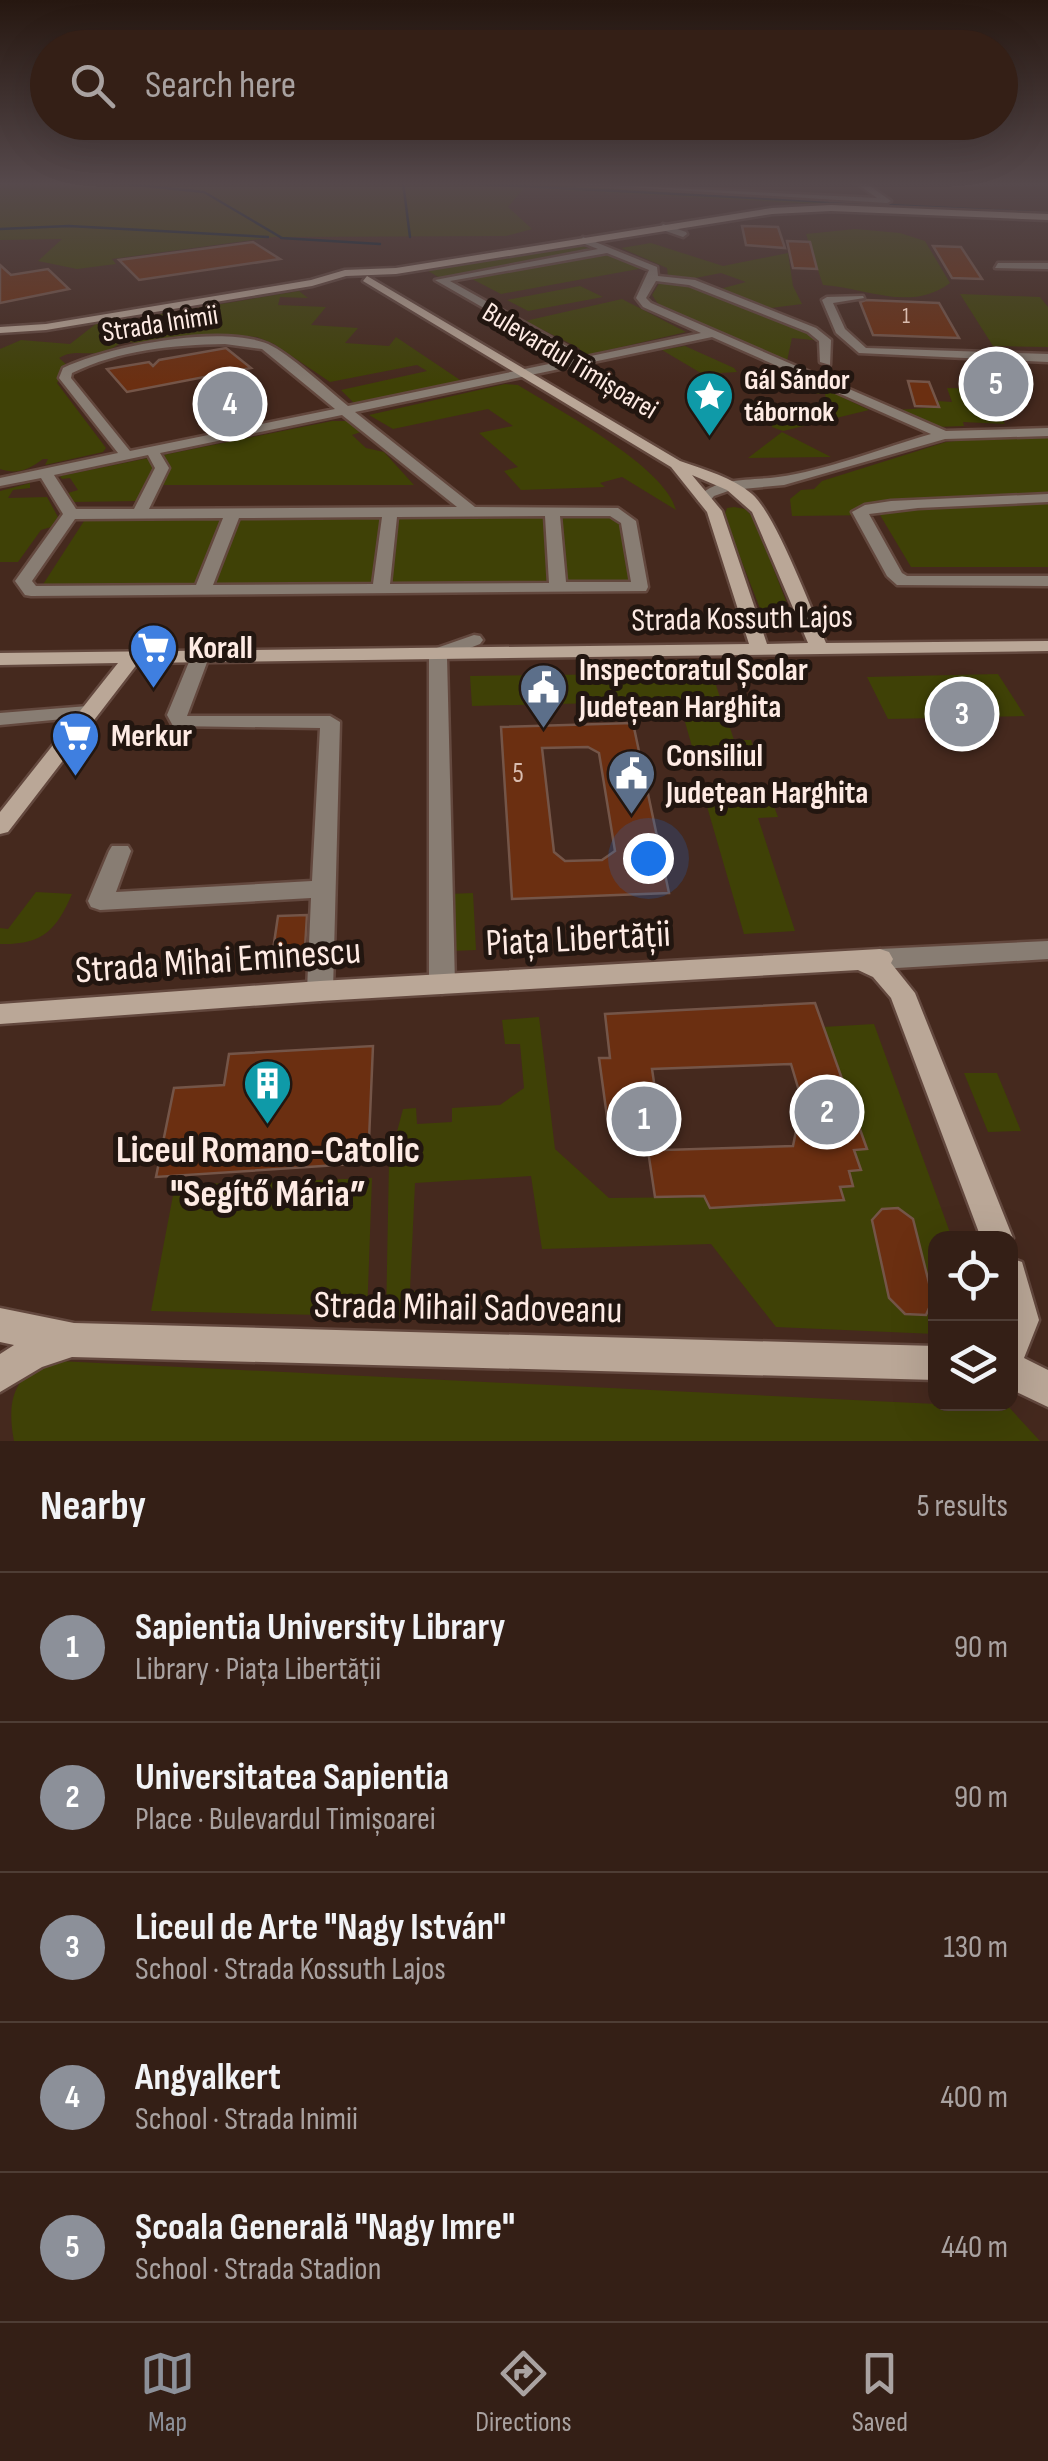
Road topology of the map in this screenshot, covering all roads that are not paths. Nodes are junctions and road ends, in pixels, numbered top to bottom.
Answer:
1 (527, 249) edge
2 (608, 250) joint
3 (1027, 252) dead end
4 (998, 266) dead end
5 (1046, 266) edge
6 (368, 276) junction
7 (653, 278) junction
8 (342, 280) junction
9 (378, 289) junction
10 (859, 298) dead end
11 (712, 334) junction
12 (3, 335) edge
13 (863, 351) junction
14 (1048, 358) edge
15 (585, 361) junction
16 (821, 364) junction
17 (786, 366) junction
18 (524, 374) junction
19 (345, 411) junction
20 (1048, 432) edge
21 (944, 435) junction
22 (152, 450) junction
23 (126, 456) junction
24 (676, 464) junction
25 (45, 472) junction
26 (784, 481) junction
27 (0, 482) edge
28 (724, 483) junction
29 (1048, 498) edge
30 (704, 499) junction
31 (754, 504) junction
32 (552, 511) junction
33 (390, 512) junction
34 (472, 512) junction
35 (233, 513) junction
36 (72, 514) junction
37 (139, 514) junction
38 (1048, 581) edge
39 (558, 588) junction
40 (380, 590) junction
41 (202, 592) junction
42 (1048, 634) edge
43 (474, 640) junction
44 (816, 642) junction
45 (758, 643) junction
46 (0, 646) edge
47 (1048, 646) edge
48 (438, 654) junction
49 (200, 657) junction
50 (132, 658) junction
51 (0, 660) edge
52 (88, 712) junction
53 (0, 719) edge
54 (0, 827) edge
55 (120, 852) dead end
56 (326, 889) junction
57 (1048, 950) edge
58 (870, 959) junction
59 (442, 984) junction
60 (320, 991) junction
61 (0, 1014) edge
62 (994, 1231) edge
63 (1018, 1304) edge
64 (0, 1325) edge
65 (1018, 1330) edge
66 (74, 1340) junction
67 (928, 1363) edge
68 (1018, 1374) edge
69 (0, 1376) edge
70 (1048, 1389) edge

1 - 6 main road
2 - 7 street
2 - 15 street
3 - 5 street
4 - 5 street
6 - 8 main road
6 - 9 main road, Bulevardul Timișoarei
7 - 11 street
7 - 16 street
8 - 9 main road, Bulevardul Timișoarei
8 - 12 main road
9 - 18 main road, Bulevardul Timișoarei
10 - 13 street
11 - 15 street
11 - 17 street
13 - 14 street
13 - 16 street
15 - 18 street
16 - 17 street
17 - 21 street
18 - 19 street
18 - 24 main road, Bulevardul Timișoarei
19 - 22 street
19 - 23 street, Strada Inimii
19 - 34 street
20 - 21 street
21 - 26 street
22 - 23 street
22 - 37 street
23 - 25 street
24 - 28 main road, Bulevardul Timișoarei
24 - 30 main road, Bulevardul Timișoarei
25 - 27 street
25 - 36 street
26 - 28 street
26 - 31 street
28 - 30 street
28 - 31 main road, Bulevardul Timișoarei
29 - 38 street
30 - 31 main road
30 - 45 main road, Bulevardul Timișoarei
31 - 44 main road
32 - 34 street
32 - 39 street
32 - 39 street
33 - 34 street
33 - 35 street
33 - 40 street
35 - 37 street
35 - 41 street
36 - 37 street
36 - 41 street
39 - 40 street
40 - 41 street
42 - 44 main road, Strada Kossuth Lajos
43 - 45 main road, Strada Kossuth Lajos
43 - 46 main road, Strada Kossuth Lajos
43 - 48 street, Strada Kossuth Lajos
44 - 45 main road, Strada Kossuth Lajos
44 - 47 main road, Strada Kossuth Lajos
45 - 48 main road, Strada Kossuth Lajos
48 - 49 main road, Strada Kossuth Lajos
48 - 59 street, Piața Libertății
49 - 50 main road, Strada Kossuth Lajos
49 - 56 street
50 - 51 main road, Strada Kossuth Lajos
50 - 52 main road
52 - 53 street
52 - 54 main road
55 - 56 street
56 - 60 street
57 - 58 street, Piața Libertății
58 - 59 main road, Piața Libertății
58 - 62 main road
59 - 60 main road, Strada Mihai Eminescu
60 - 61 main road, Strada Mihai Eminescu
63 - 65 main road
64 - 66 main road, Strada Mihail Sadoveanu
66 - 67 main road, Strada Mihail Sadoveanu
66 - 69 main road
68 - 70 main road

